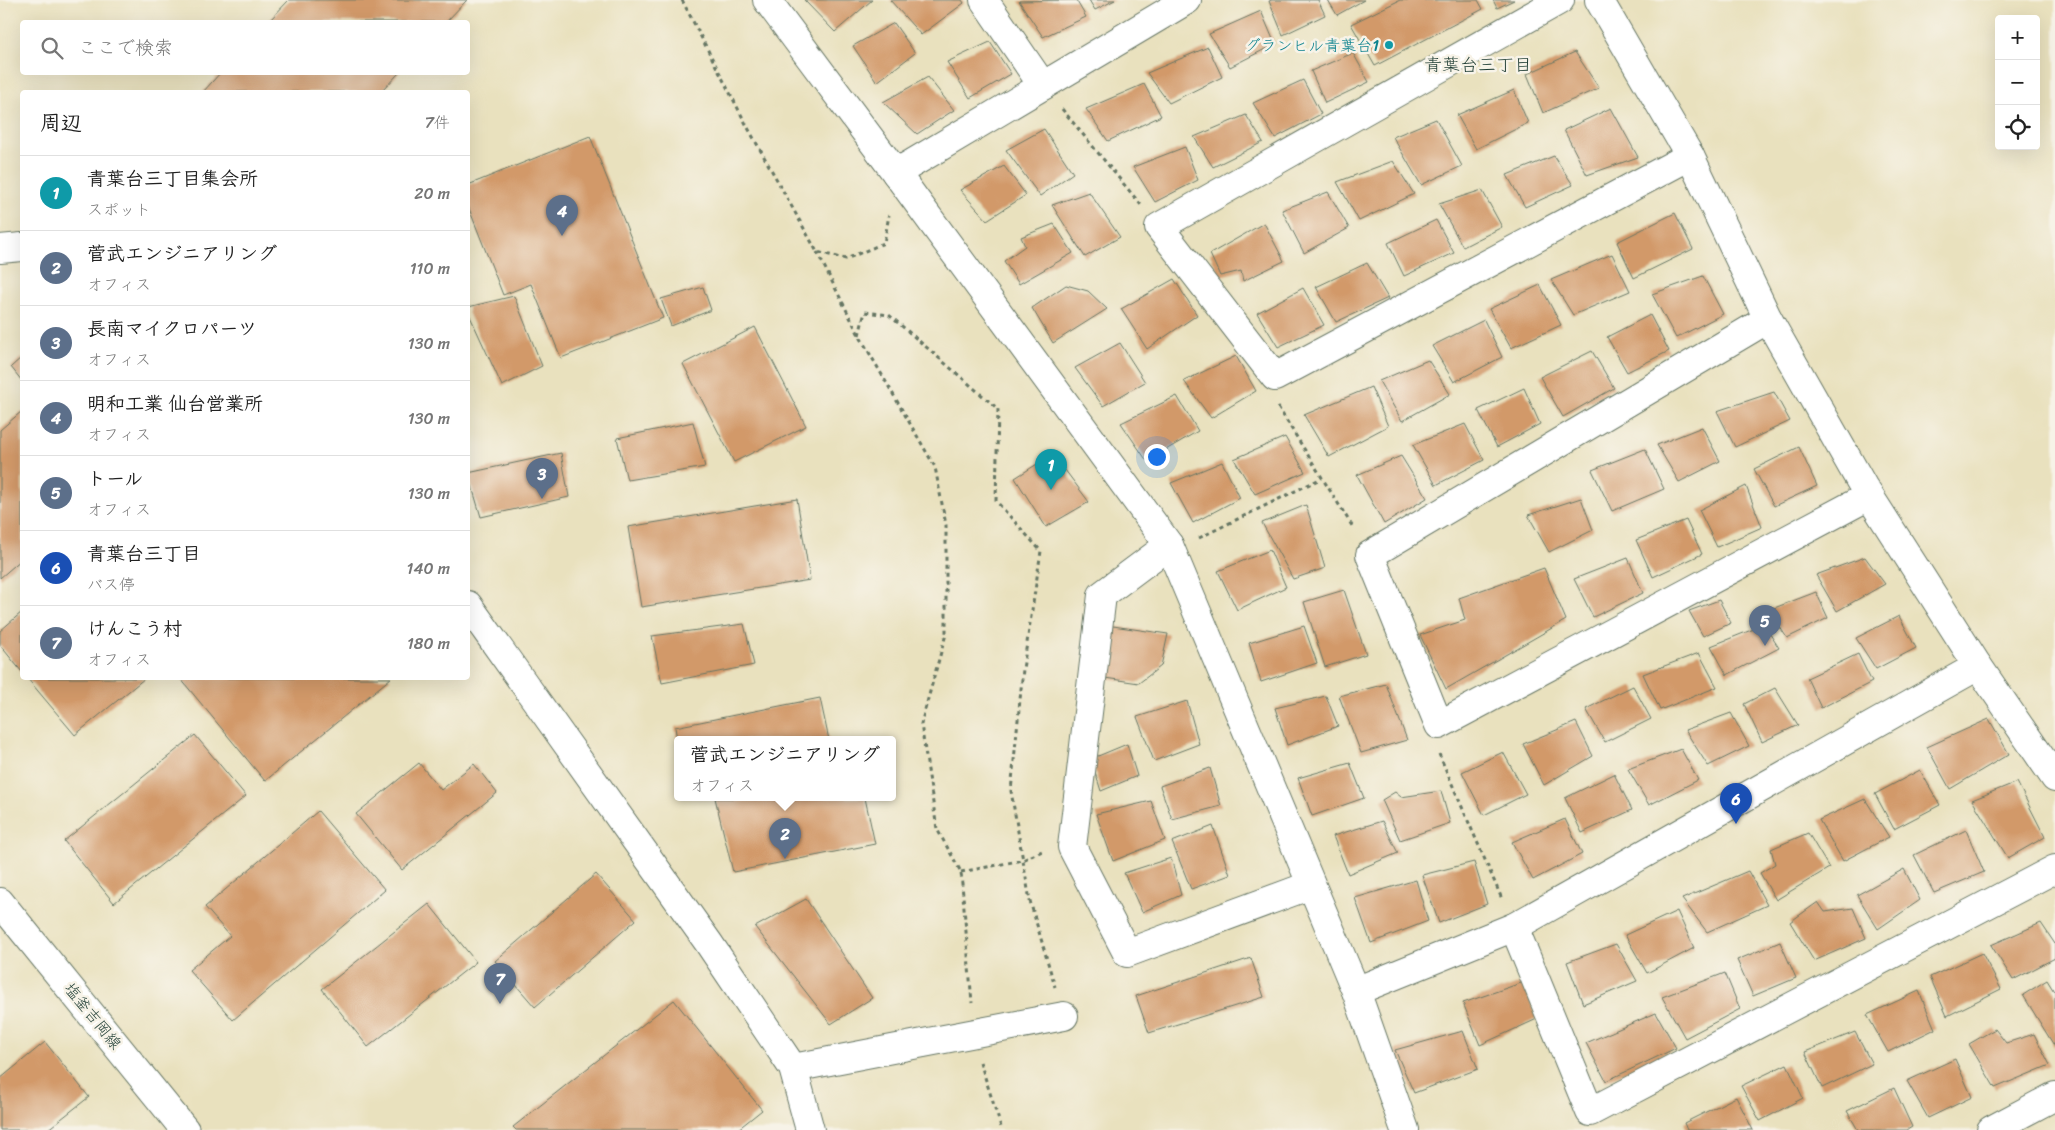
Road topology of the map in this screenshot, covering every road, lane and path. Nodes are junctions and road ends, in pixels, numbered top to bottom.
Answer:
1 (682, 0) edge
2 (766, 0) edge
3 (984, 0) edge
4 (1187, 0) edge
5 (1560, 0) edge
6 (1599, 0) edge
7 (1043, 86) junction
8 (1690, 156) junction
9 (896, 173) junction
10 (1159, 227) junction
11 (20, 246) edge
12 (0, 249) edge
13 (817, 252) junction
14 (1768, 319) junction
15 (859, 335) junction
16 (1275, 377) junction
17 (1322, 478) junction
18 (1870, 496) junction
19 (1182, 542) junction
20 (1370, 555) junction
21 (470, 608) edge
22 (1978, 666) junction
23 (1439, 725) junction
24 (2055, 778) edge
25 (1074, 836) junction
26 (1023, 860) junction
27 (2055, 869) edge
28 (961, 872) junction
29 (1311, 885) junction
30 (0, 902) edge
31 (1514, 927) junction
32 (1356, 991) junction
33 (1064, 1016) joint
34 (975, 1032) junction
35 (792, 1068) junction
36 (2055, 1096) edge
37 (185, 1130) edge
38 (810, 1130) edge
39 (1002, 1130) edge
40 (1405, 1130) edge
41 (1991, 1130) edge

1 - 13 path
2 - 9 street
3 - 7 street
4 - 7 street
5 - 10 street
6 - 8 street
7 - 9 street
7 - 10 path
8 - 14 street
8 - 16 street
9 - 13 path
9 - 19 street
10 - 16 street
11 - 12 street
13 - 15 path
14 - 18 street
14 - 20 street
15 - 26 path
15 - 28 path
16 - 17 path
17 - 19 path
17 - 20 path
18 - 22 street
18 - 23 street
19 - 25 street
19 - 29 street
20 - 23 street
21 - 35 street
22 - 24 street
22 - 31 street
23 - 31 path
25 - 26 path
25 - 29 street
26 - 28 path
26 - 33 path
27 - 31 street
28 - 34 path
29 - 32 street
30 - 37 street, 塩釜吉岡線
31 - 32 street
32 - 40 street
33 - 34 street
34 - 35 street
34 - 39 path
35 - 38 street
36 - 41 street

